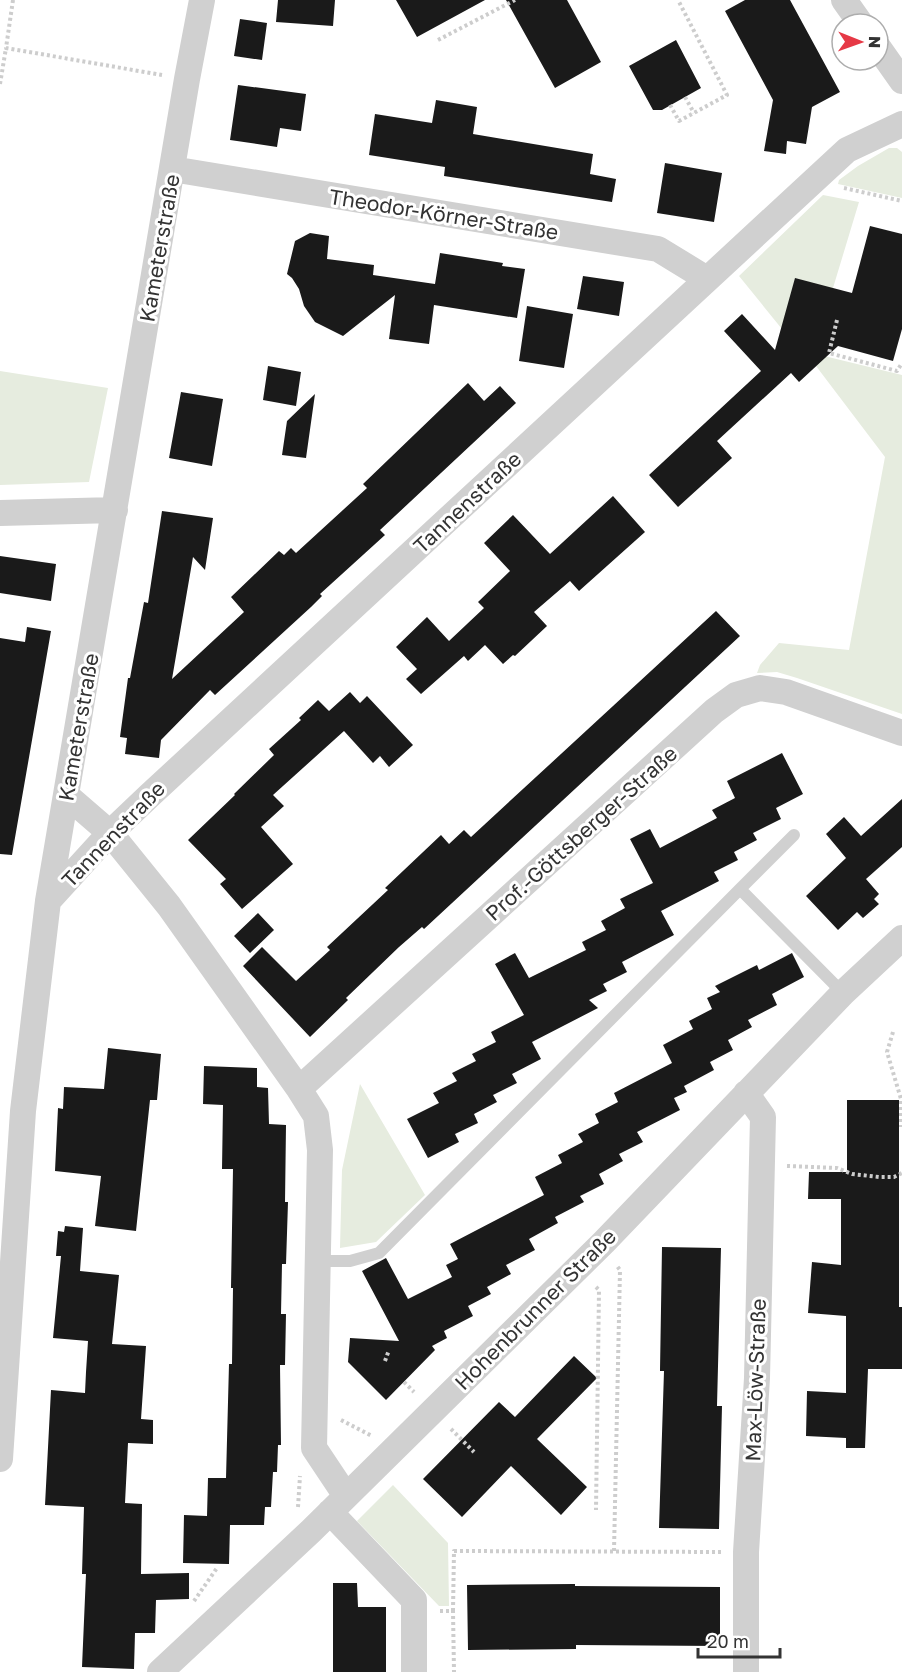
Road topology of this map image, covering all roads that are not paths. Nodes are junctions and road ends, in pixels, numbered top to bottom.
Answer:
1 (202, 0) edge
2 (890, 64) edge
3 (902, 81) edge
4 (902, 124) edge
5 (172, 170) junction
6 (707, 279) junction
7 (115, 510) junction
8 (0, 513) edge
9 (902, 733) edge
10 (66, 795) junction
11 (110, 834) junction
12 (794, 835) dead end
13 (740, 889) junction
14 (48, 901) junction
15 (902, 938) edge
16 (843, 993) junction
17 (299, 1089) junction
18 (746, 1093) junction
19 (318, 1261) junction
20 (0, 1459) edge
21 (338, 1504) junction
22 (160, 1672) edge
23 (414, 1672) edge
24 (746, 1672) edge

1 - 5 street, Kameterstraße
2 - 3 street
4 - 6 street, Tannenstraße
5 - 6 street, Theodor-Körner-Straße
5 - 7 street, Kameterstraße
6 - 11 street, Tannenstraße
7 - 8 street
7 - 10 street, Kameterstraße
9 - 17 street, Prof.-Göttsberger-Straße
10 - 11 street
10 - 14 street, Kameterstraße
11 - 14 street, Tannenstraße
11 - 17 street
12 - 13 lane
13 - 16 lane
13 - 19 lane
14 - 20 street, Kameterstraße
15 - 16 street, Hohenbrunner Straße
16 - 18 street, Hohenbrunner Straße
17 - 19 street
18 - 21 street, Hohenbrunner Straße
18 - 24 street, Max-Löw-Straße
19 - 21 street
21 - 22 street, Hohenbrunner Straße
21 - 23 street

